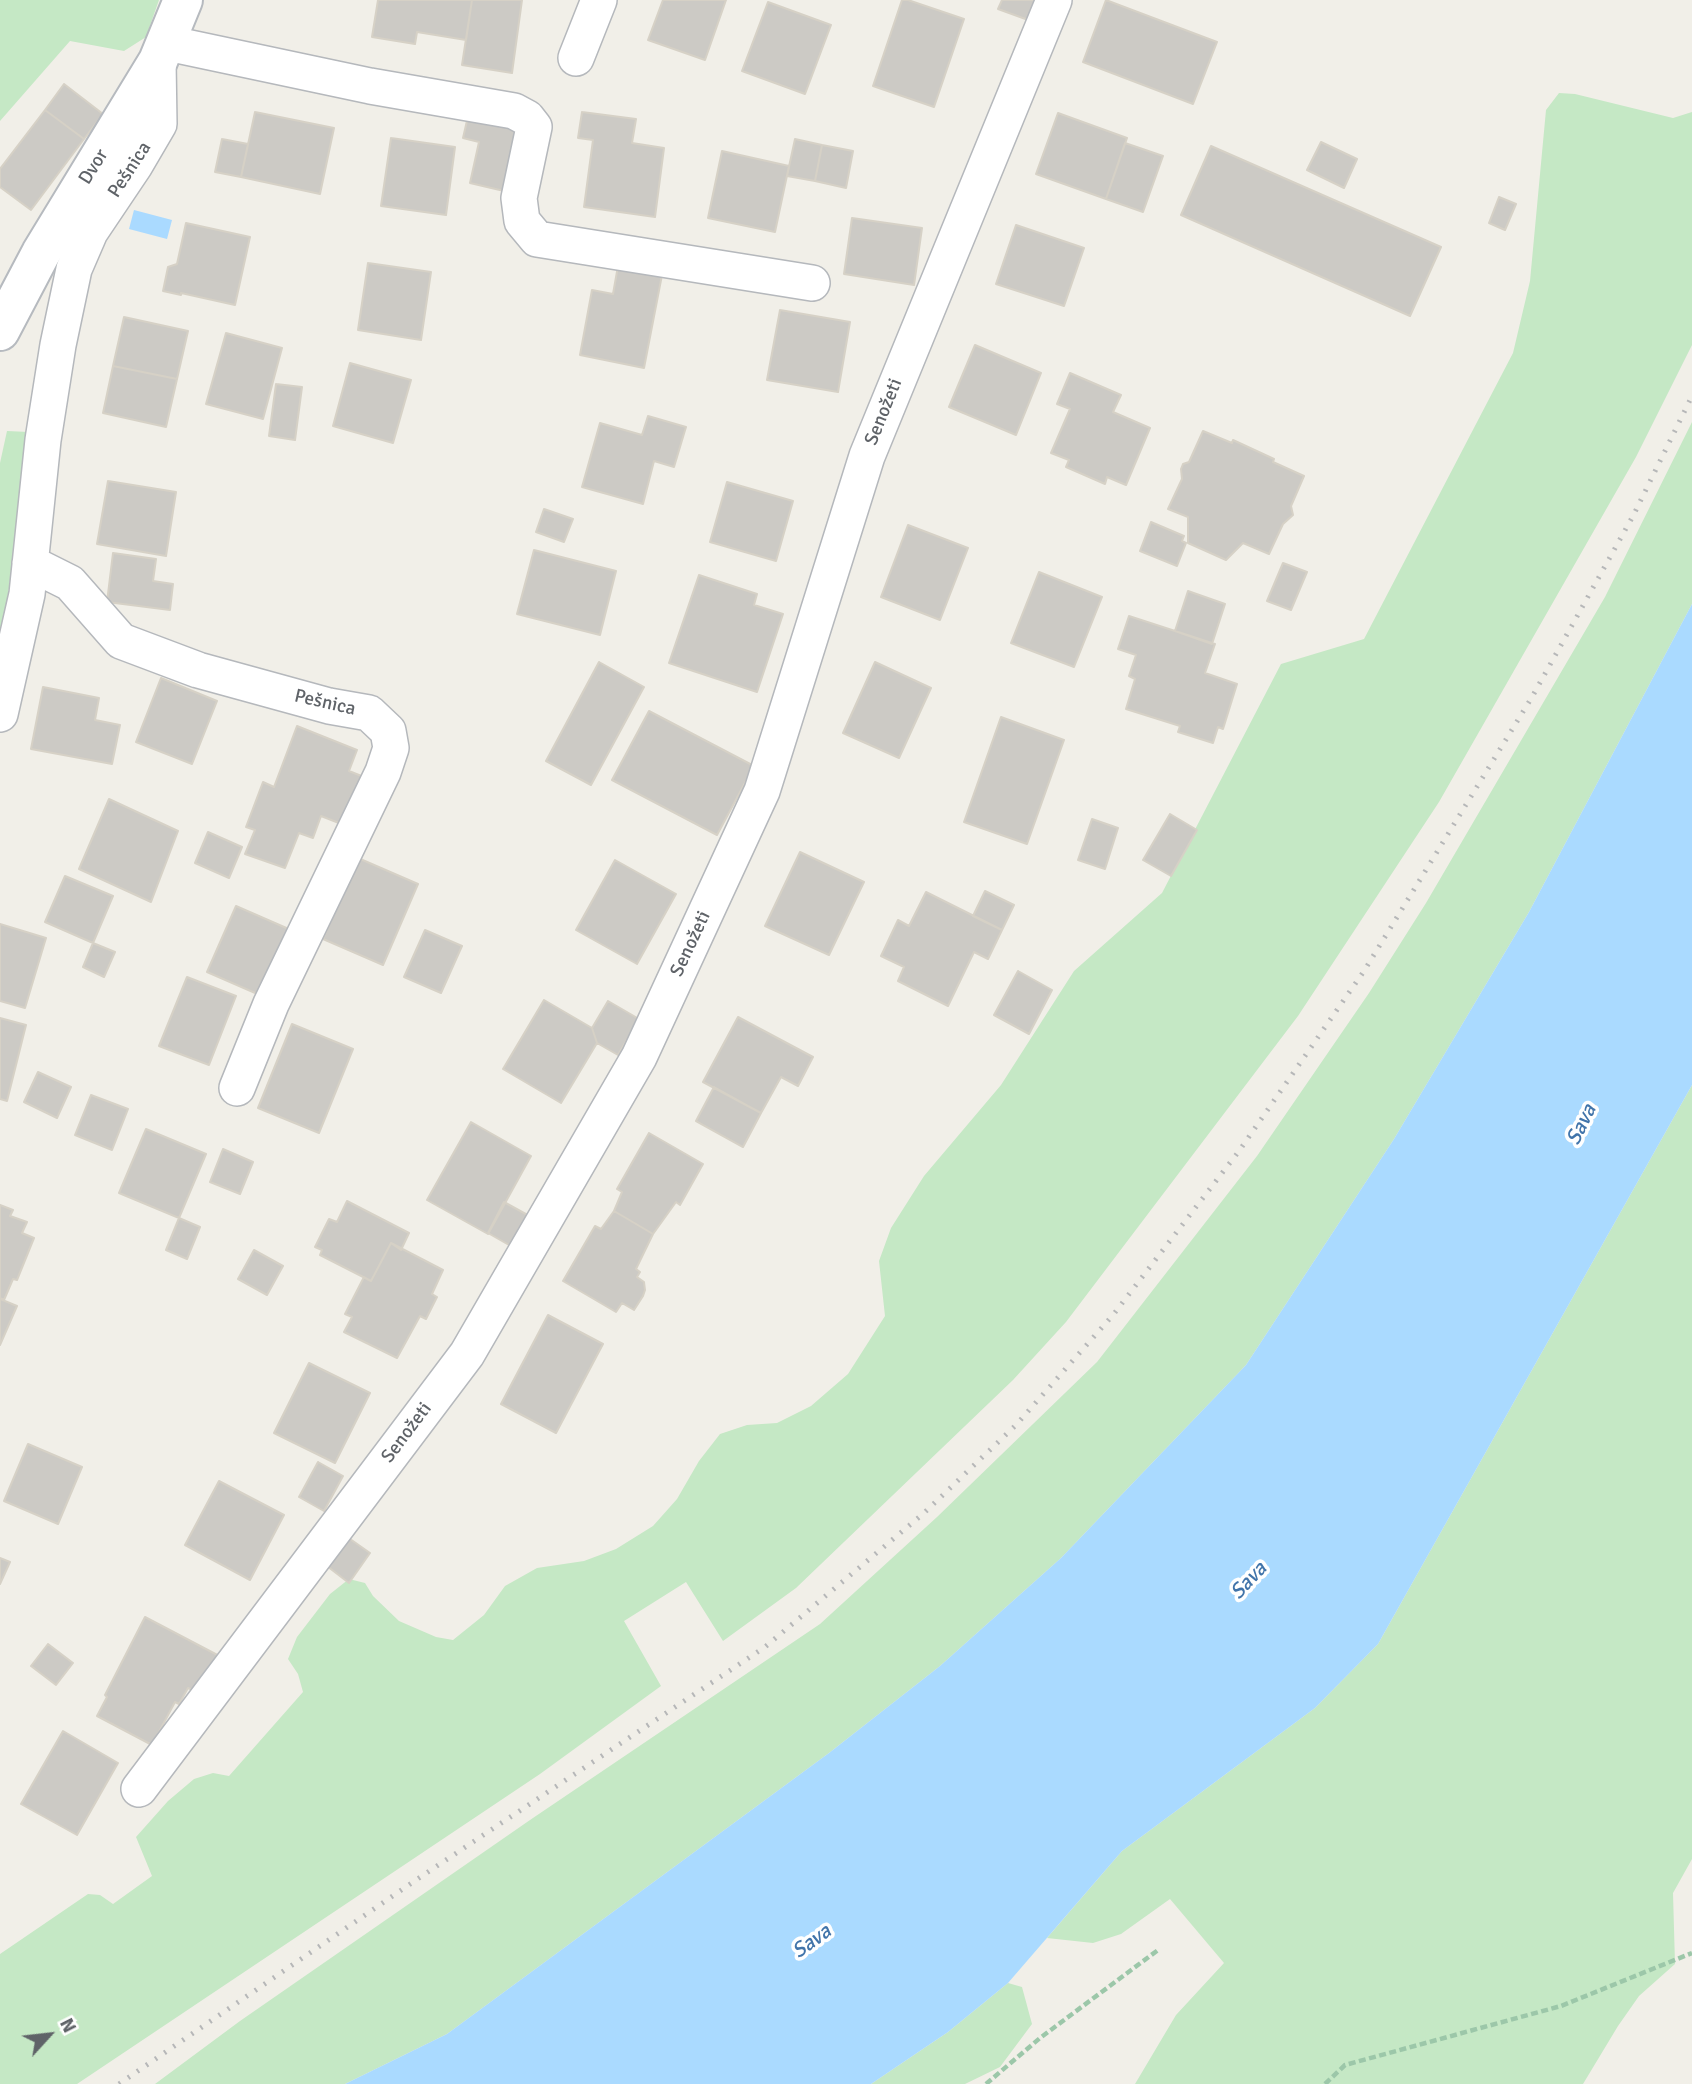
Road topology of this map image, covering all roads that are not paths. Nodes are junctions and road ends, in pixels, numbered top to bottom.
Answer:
1 (183, 0) edge
2 (599, 0) edge
3 (1054, 0) edge
4 (163, 52) junction
5 (576, 58) dead end
6 (812, 283) dead end
7 (0, 331) edge
8 (30, 563) junction
9 (0, 714) edge
10 (237, 1088) dead end
11 (139, 1789) dead end

1 - 4 street, Dvor
2 - 5 street
3 - 11 street, Senožeti
4 - 6 street
4 - 7 street, Dvor
4 - 8 street, Pešnica
8 - 9 street, Pešnica
8 - 10 street, Pešnica

